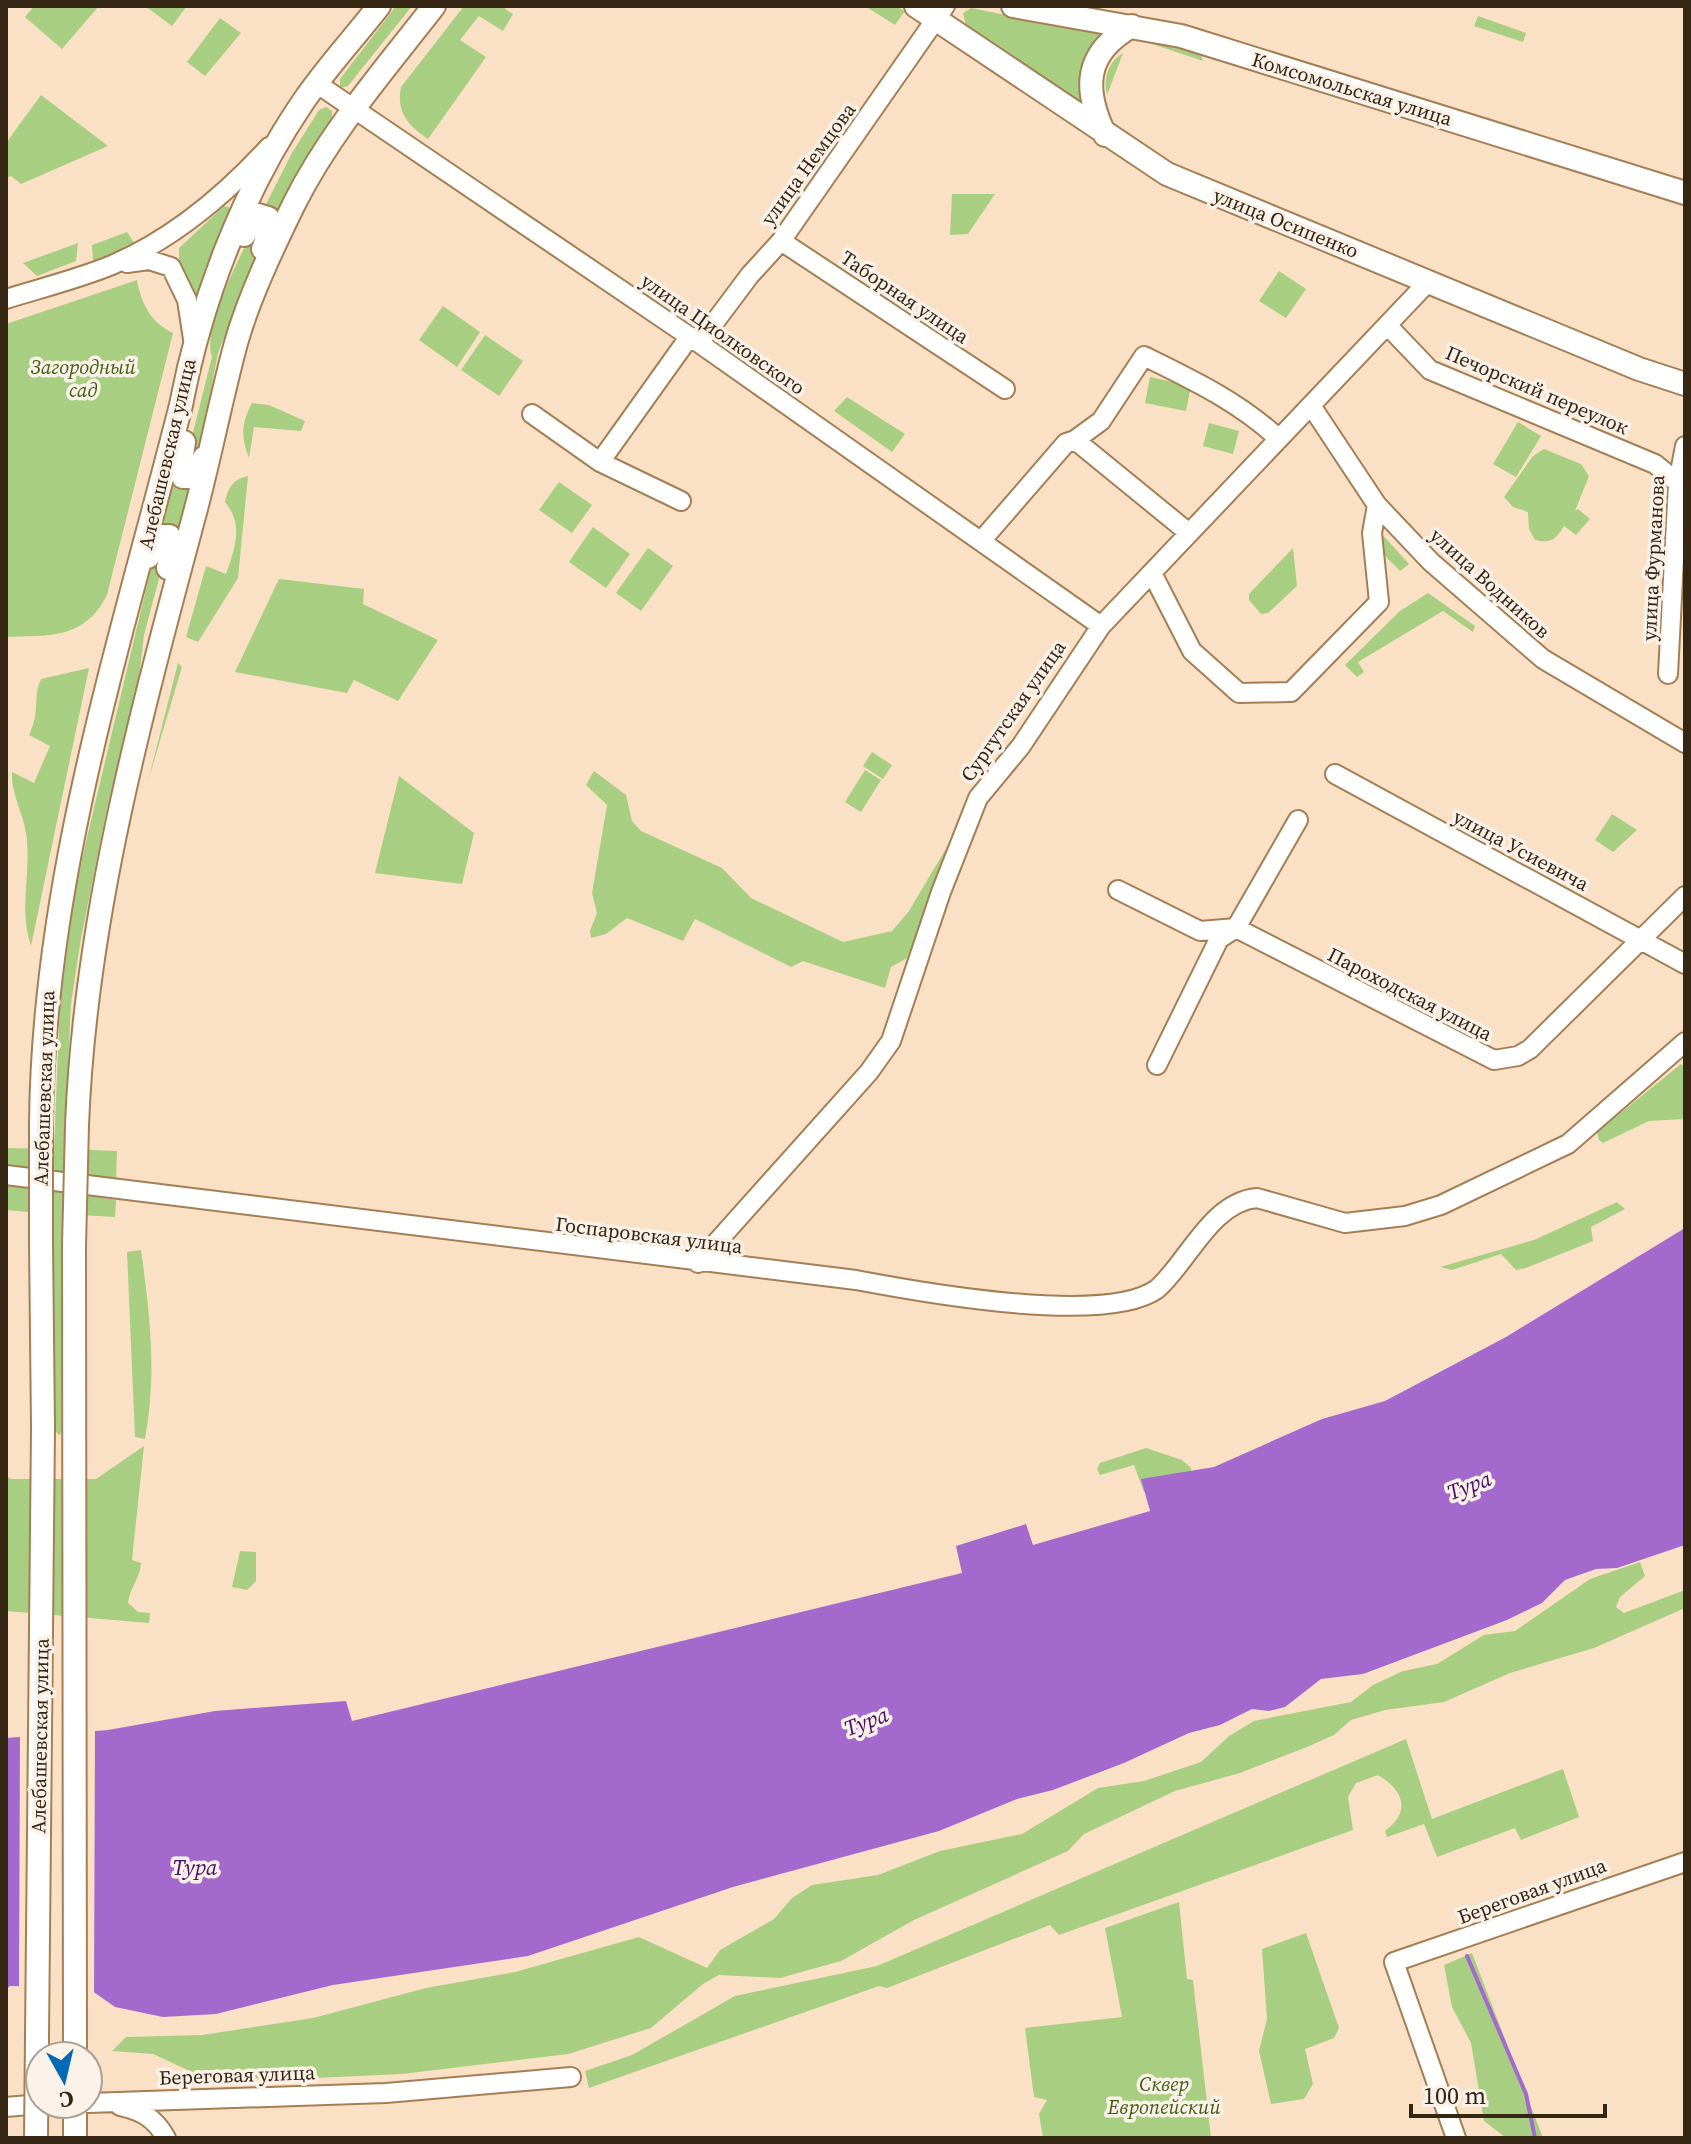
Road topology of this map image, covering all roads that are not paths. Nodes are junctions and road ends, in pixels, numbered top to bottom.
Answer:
1 (379, 6) edge
2 (434, 6) edge
3 (916, 6) edge
4 (1013, 6) edge
5 (941, 12) edge
6 (1132, 26) junction
7 (316, 83) junction
8 (353, 110) junction
9 (287, 126) junction
10 (1105, 135) junction
11 (222, 193) junction
12 (1685, 193) edge
13 (256, 211) junction
14 (781, 241) junction
15 (112, 265) junction
16 (1428, 282) junction
17 (6, 299) edge
18 (253, 300) junction
19 (1388, 326) junction
20 (695, 340) junction
21 (193, 341) junction
22 (1685, 384) edge
23 (1005, 389) dead end
24 (181, 405) junction
25 (1312, 407) junction
26 (532, 414) dead end
27 (1279, 439) junction
28 (1075, 440) junction
29 (1685, 446) edge
30 (211, 452) junction
31 (600, 462) junction
32 (1678, 483) junction
33 (681, 501) dead end
34 (1377, 505) junction
35 (1189, 533) junction
36 (982, 540) junction
37 (1152, 573) junction
38 (137, 577) junction
39 (166, 621) junction
40 (1101, 626) junction
41 (1668, 674) dead end
42 (1685, 743) edge
43 (1335, 774) dead end
44 (1298, 820) dead end
45 (1118, 890) dead end
46 (1685, 896) edge
47 (1236, 928) junction
48 (1641, 940) junction
49 (1685, 964) edge
50 (1685, 1042) edge
51 (1157, 1065) dead end
52 (6, 1175) edge
53 (698, 1263) junction
54 (1685, 1862) edge
55 (75, 2040) edge
56 (571, 2077) dead end
57 (104, 2103) edge
58 (104, 2104) edge
59 (36, 2138) edge
60 (166, 2138) edge
61 (1456, 2138) edge

1 - 7 main road, Алебашевская улица
2 - 8 main road, Алебашевская улица
3 - 5 main road, улица Осипенко
4 - 6 main road, Комсомольская улица
5 - 10 main road, улица Осипенко
5 - 14 street, улица Немцова
6 - 10 main road
6 - 12 main road, Комсомольская улица
7 - 8 street, улица Циолковского
7 - 9 main road, Алебашевская улица
8 - 18 main road, Алебашевская улица
8 - 20 street, улица Циолковского
9 - 11 street
9 - 13 main road, Алебашевская улица
10 - 16 main road, улица Осипенко
11 - 13 street
11 - 15 street
13 - 18 main road
13 - 21 main road, Алебашевская улица
14 - 20 street, улица Немцова
14 - 23 street, Таборная улица
15 - 17 street
15 - 21 street
16 - 19 street, Сургутская улица
16 - 22 main road, улица Осипенко
18 - 30 main road, Алебашевская улица
19 - 25 street, Сургутская улица
19 - 32 street, Печорский переулок
20 - 31 street, улица Немцова
20 - 36 street, улица Циолковского
21 - 24 main road, Алебашевская улица
24 - 30 main road
24 - 38 main road, Алебашевская улица
25 - 27 street, Сургутская улица
25 - 34 street, улица Водников
26 - 31 street
27 - 28 street
27 - 35 street, Сургутская улица
28 - 35 street
28 - 36 street
29 - 32 street, улица Фурманова
30 - 39 main road, Алебашевская улица
31 - 33 street
32 - 41 street, улица Фурманова
34 - 37 street
34 - 42 street, улица Водников
35 - 37 street, Сургутская улица
36 - 40 street, улица Циолковского
37 - 40 street, Сургутская улица
38 - 39 main road
38 - 59 main road, Алебашевская улица, bridge
39 - 55 main road, Алебашевская улица, bridge
40 - 53 street, Сургутская улица
43 - 48 street, улица Усиевича
44 - 47 street
45 - 47 street, Пароходская улица
46 - 48 street, Пароходская улица
47 - 48 street, Пароходская улица
47 - 51 street
48 - 49 street, улица Усиевича
50 - 53 street, Госпаровская улица
52 - 53 street, Госпаровская улица
54 - 61 street, Береговая улица
56 - 57 street, Береговая улица
58 - 60 street

